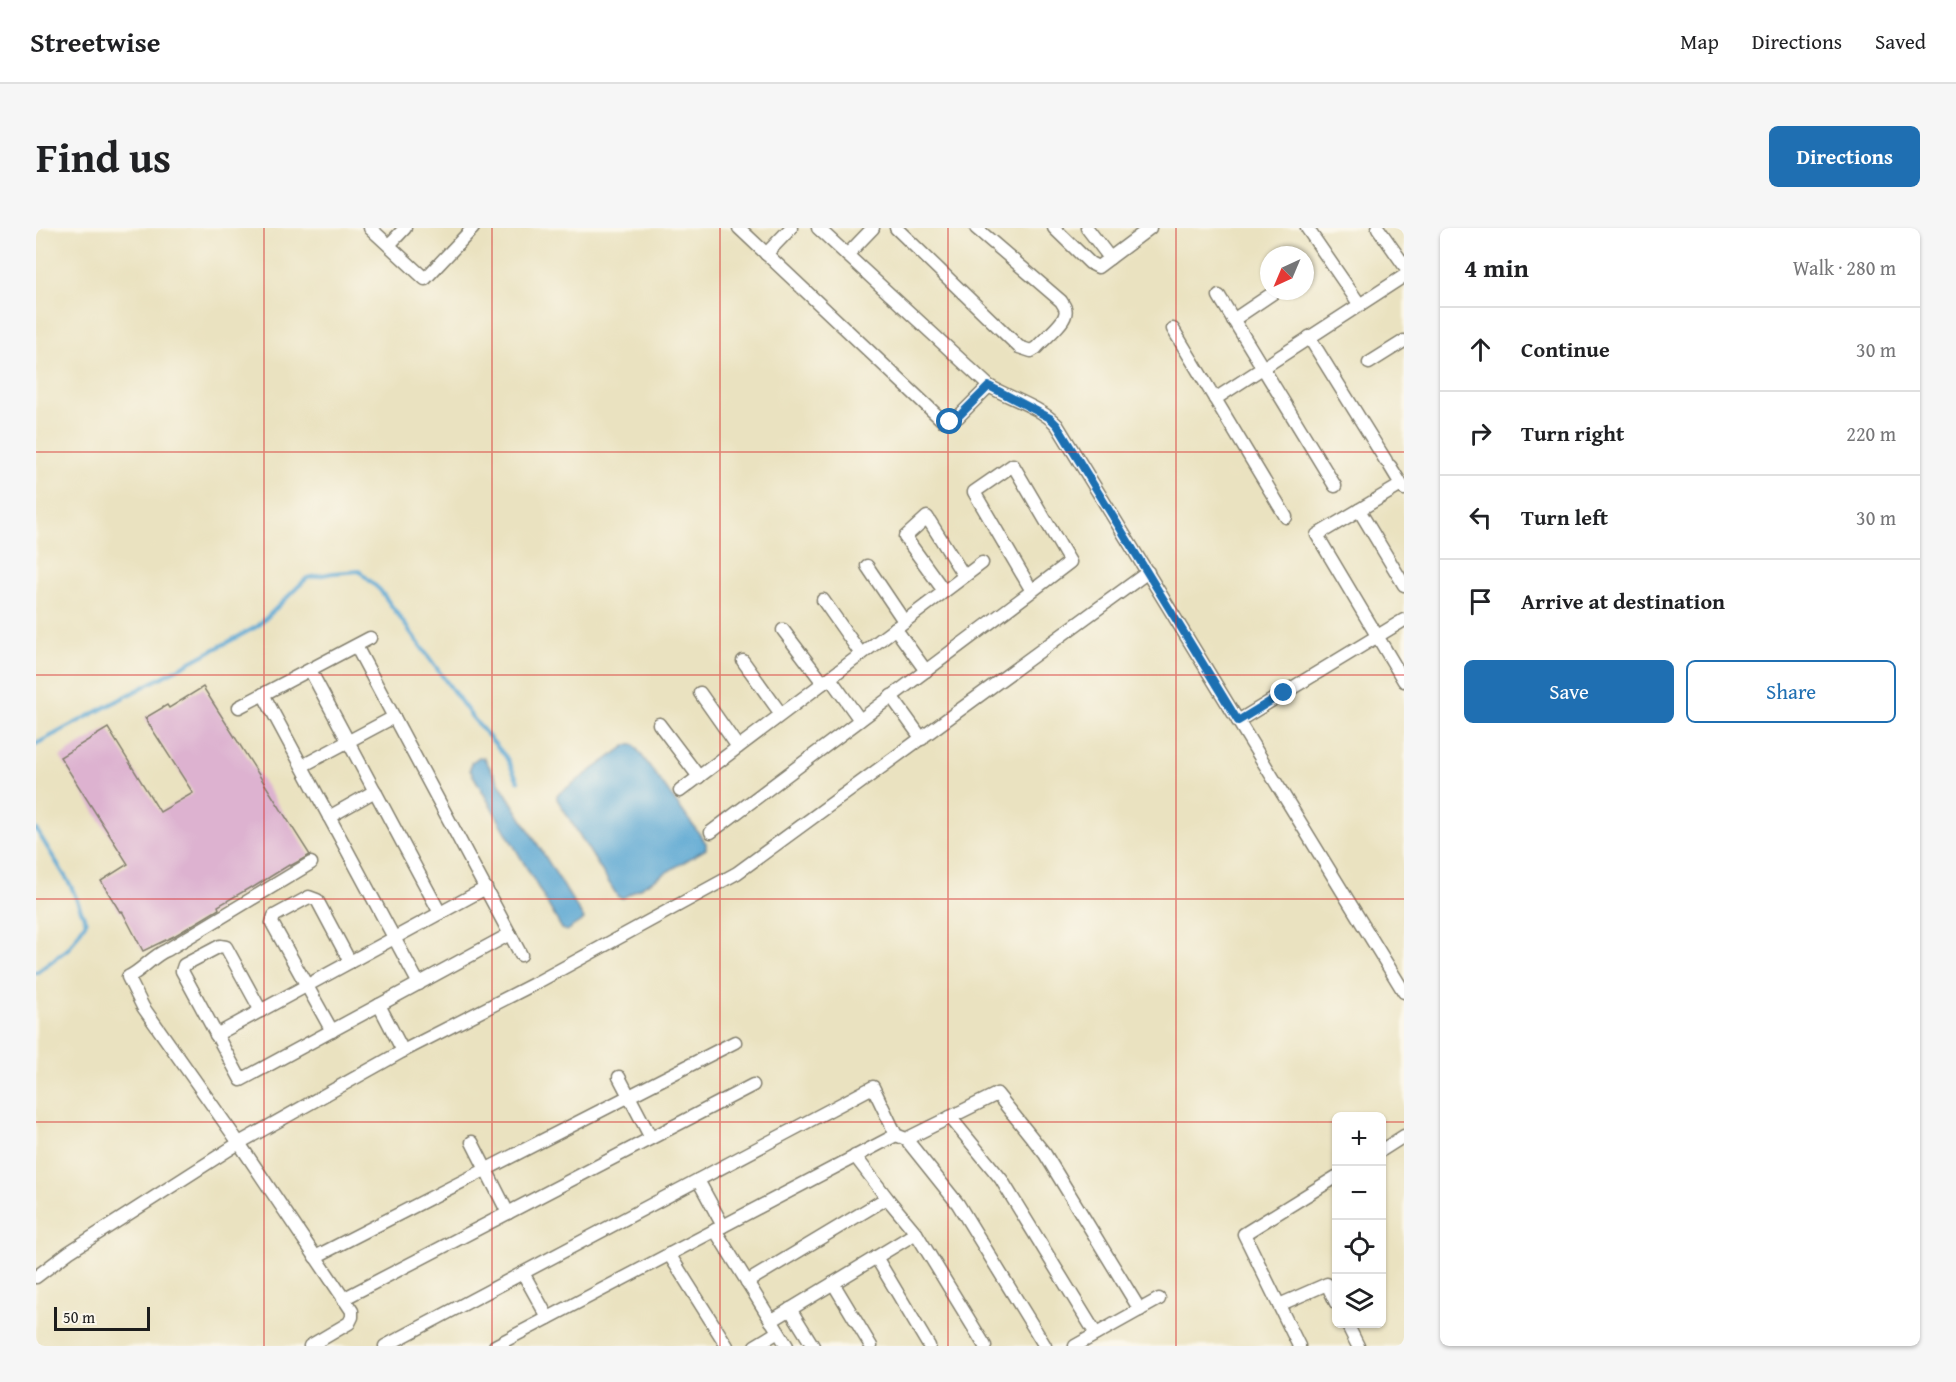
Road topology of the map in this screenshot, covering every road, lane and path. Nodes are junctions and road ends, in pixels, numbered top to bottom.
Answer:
1 (370, 228) edge
2 (405, 228) edge
3 (473, 228) edge
4 (739, 228) edge
5 (791, 228) edge
6 (818, 228) edge
7 (873, 228) edge
8 (896, 228) edge
9 (976, 228) edge
10 (1054, 228) edge
11 (1087, 228) edge
12 (1150, 228) edge
13 (1307, 228) edge
14 (1378, 228) edge
15 (389, 245) junction
16 (766, 254) junction
17 (847, 255) junction
18 (1110, 258) junction
19 (1404, 265) edge
20 (1404, 276) edge
21 (1219, 296) dead end
22 (1263, 300) edge
23 (1360, 305) junction
24 (1233, 320) junction
25 (1173, 329) dead end
26 (1310, 337) junction
27 (1404, 341) edge
28 (1370, 363) dead end
29 (1263, 368) junction
30 (989, 386) junction
31 (1215, 399) junction
32 (1335, 486) dead end
33 (1403, 487) edge
34 (1359, 510) junction
35 (1286, 517) dead end
36 (982, 562) dead end
37 (867, 566) dead end
38 (1148, 572) junction
39 (964, 576) junction
40 (1404, 585) edge
41 (944, 591) junction
42 (1032, 591) junction
43 (823, 600) dead end
44 (1404, 620) edge
45 (900, 625) junction
46 (783, 630) dead end
47 (1377, 636) junction
48 (370, 638) dead end
49 (356, 646) junction
50 (861, 654) junction
51 (743, 661) dead end
52 (310, 670) junction
53 (926, 670) junction
54 (826, 681) junction
55 (1404, 681) edge
56 (700, 693) dead end
57 (263, 694) junction
58 (891, 696) junction
59 (239, 707) dead end
60 (782, 714) junction
61 (394, 717) junction
62 (860, 720) junction
63 (1238, 721) junction
64 (660, 724) dead end
65 (922, 739) junction
66 (348, 741) junction
67 (738, 747) junction
68 (302, 766) junction
69 (699, 777) junction
70 (375, 791) junction
71 (680, 791) dead end
72 (329, 817) junction
73 (711, 832) dead end
74 (311, 863) dead end
75 (486, 888) junction
76 (440, 913) junction
77 (510, 934) junction
78 (394, 938) junction
79 (521, 955) dead end
80 (350, 962) junction
81 (419, 984) junction
82 (307, 986) junction
83 (1404, 992) edge
84 (379, 1005) junction
85 (261, 1011) junction
86 (332, 1031) junction
87 (216, 1035) junction
88 (735, 1042) dead end
89 (403, 1051) junction
90 (619, 1077) dead end
91 (753, 1085) dead end
92 (629, 1096) junction
93 (950, 1117) junction
94 (1404, 1136) edge
95 (901, 1137) junction
96 (651, 1138) junction
97 (239, 1143) junction
98 (472, 1143) dead end
99 (1386, 1147) edge
100 (855, 1156) junction
101 (486, 1169) junction
102 (1332, 1179) edge
103 (698, 1180) junction
104 (886, 1198) junction
105 (508, 1213) junction
106 (719, 1228) junction
107 (916, 1233) junction
108 (669, 1254) junction
109 (315, 1257) junction
110 (876, 1257) junction
111 (523, 1273) junction
112 (36, 1277) edge
113 (747, 1282) junction
114 (833, 1283) junction
115 (1332, 1295) edge
116 (344, 1299) junction
117 (1159, 1299) dead end
118 (1279, 1305) junction
119 (790, 1309) junction
120 (1140, 1310) junction
121 (548, 1318) junction
122 (771, 1321) junction
123 (1349, 1328) edge
124 (778, 1332) junction
125 (1092, 1340) edge
126 (310, 1346) edge
127 (385, 1346) edge
128 (495, 1346) edge
129 (727, 1346) edge
130 (756, 1346) edge
131 (787, 1346) edge
132 (813, 1346) edge
133 (871, 1346) edge
134 (929, 1346) edge
135 (986, 1346) edge
136 (1045, 1346) edge
137 (1075, 1346) edge
138 (1299, 1346) edge
139 (1358, 1346) edge

1 - 15 street
2 - 15 street
3 - 15 street
4 - 16 street
5 - 16 street
6 - 17 street
7 - 17 street
8 - 9 street
10 - 18 street
11 - 18 street
12 - 18 street
13 - 23 street
14 - 19 street
16 - 30 street
17 - 30 street
20 - 23 street
21 - 24 street
22 - 24 street
23 - 26 street
24 - 29 street
25 - 31 street
26 - 29 street
26 - 33 street
27 - 28 street
29 - 31 street
29 - 32 street
30 - 38 street
31 - 35 street
33 - 34 street
34 - 40 street
34 - 47 street
36 - 39 street
37 - 45 street
38 - 63 street
38 - 65 street
39 - 41 street
39 - 41 street
41 - 45 street
42 - 42 street
42 - 53 street
43 - 50 street
44 - 47 street
45 - 50 street
45 - 53 street
46 - 54 street
47 - 55 street
47 - 63 street
48 - 49 street
49 - 52 street
49 - 61 street
50 - 54 street
51 - 60 street
52 - 57 street
52 - 66 street
53 - 58 street
54 - 60 street
54 - 62 street
56 - 67 street
57 - 59 street
57 - 68 street
58 - 62 street
58 - 65 street
60 - 67 street
61 - 66 street
61 - 75 street
62 - 73 street
63 - 83 street
64 - 69 street
65 - 89 street
66 - 68 street
66 - 70 street
67 - 69 street
68 - 72 street
69 - 71 street
70 - 72 street
70 - 76 street
72 - 78 street
74 - 97 street
75 - 76 street
75 - 77 street
76 - 78 street
77 - 79 street
77 - 81 street
78 - 80 street
78 - 81 street
80 - 82 street
80 - 82 street
81 - 84 street
82 - 85 street
82 - 86 street
84 - 86 street
84 - 89 street
85 - 87 street
85 - 87 street
86 - 87 street
88 - 92 street
89 - 97 street
90 - 92 street
91 - 96 street
92 - 96 street
92 - 101 street
93 - 95 street
93 - 120 street
93 - 125 street
94 - 99 street
95 - 100 street
95 - 103 street
95 - 136 street
96 - 105 street
97 - 109 street
97 - 112 street
98 - 101 street
100 - 104 street
100 - 106 street
101 - 105 street
101 - 109 street
102 - 118 street
103 - 106 street
103 - 111 street
104 - 107 street
104 - 113 street
105 - 116 street
106 - 108 street
106 - 113 street
107 - 110 street
107 - 135 street
108 - 121 street
108 - 129 street
109 - 116 street
110 - 114 street
110 - 134 street
111 - 121 street
111 - 127 street
113 - 122 street
114 - 119 street
114 - 133 street
115 - 118 street
116 - 126 street
117 - 120 street
118 - 138 street
119 - 122 street
119 - 132 street
120 - 125 street
121 - 128 street
122 - 124 street
123 - 139 street
124 - 130 street
124 - 131 street
125 - 137 street

